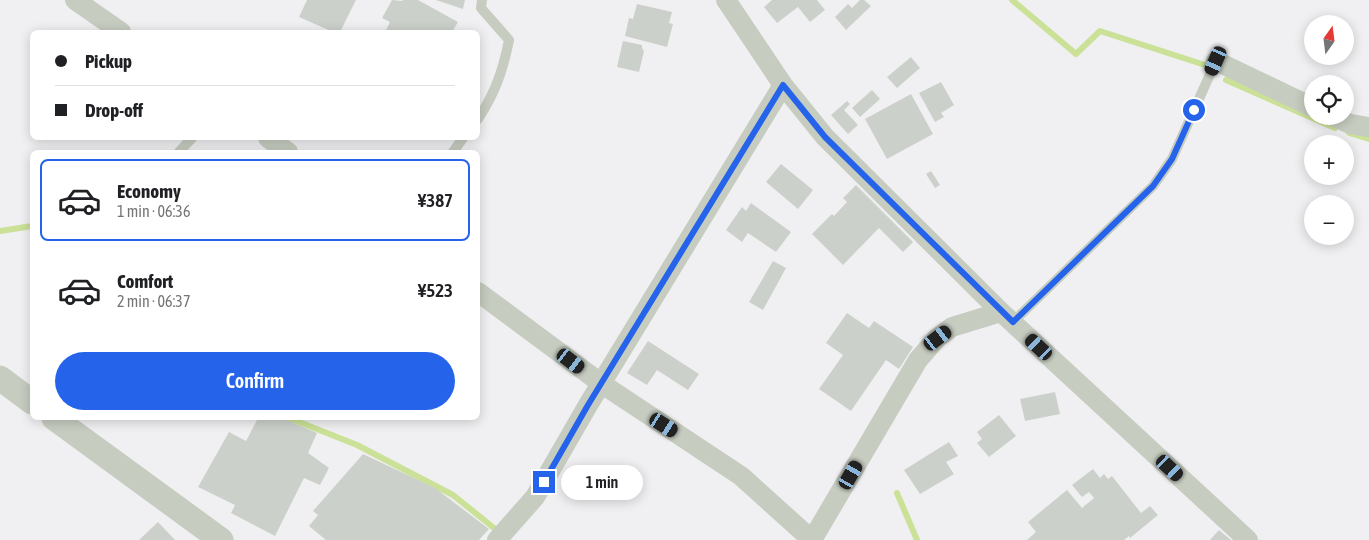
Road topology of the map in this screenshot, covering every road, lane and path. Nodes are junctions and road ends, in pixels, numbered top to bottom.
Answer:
1 (75, 0) edge
2 (482, 0) edge
3 (726, 0) edge
4 (118, 30) edge
5 (1216, 61) joint
6 (783, 85) junction
7 (1304, 103) edge
8 (480, 116) edge
9 (1354, 125) edge
10 (1369, 127) edge
11 (190, 140) edge
12 (271, 140) edge
13 (181, 150) edge
14 (285, 150) edge
15 (480, 293) edge
16 (1007, 317) junction
17 (0, 378) edge
18 (602, 384) junction
19 (30, 400) edge
20 (57, 420) edge
21 (221, 540) edge
22 (498, 540) edge
23 (812, 540) edge
24 (1248, 540) edge

1 - 4 street
2 - 8 lane
3 - 6 street
5 - 7 street
5 - 16 lane
6 - 16 street
6 - 18 street
9 - 10 street
11 - 13 lane
12 - 14 street
15 - 18 street
16 - 23 street
16 - 24 street
17 - 19 street
18 - 22 street
18 - 23 street
20 - 21 street

